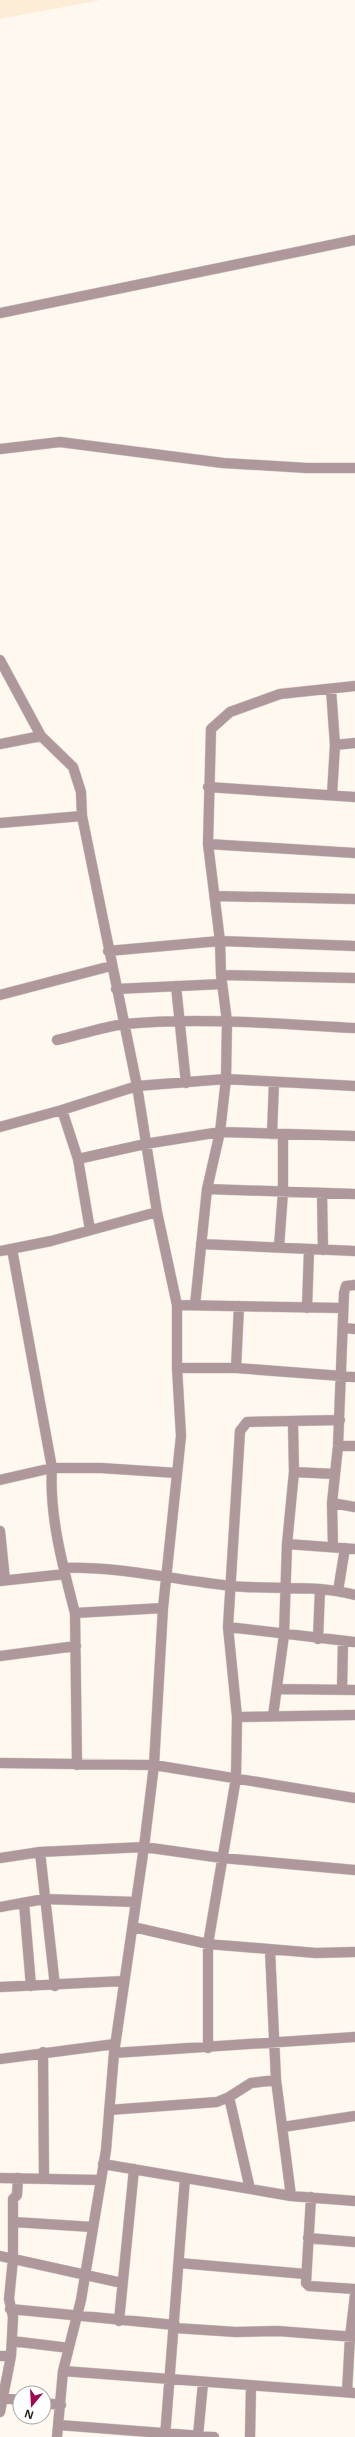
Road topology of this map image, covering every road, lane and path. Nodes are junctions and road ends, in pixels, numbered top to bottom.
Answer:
1 (355, 240) edge
2 (0, 313) edge
3 (0, 449) edge
4 (355, 468) edge
5 (0, 660) edge
6 (355, 686) edge
7 (331, 689) junction
8 (41, 736) junction
9 (355, 743) edge
10 (0, 744) edge
11 (335, 745) junction
12 (208, 787) junction
13 (332, 795) junction
14 (355, 797) edge
15 (82, 816) junction
16 (0, 823) edge
17 (208, 844) junction
18 (355, 852) edge
19 (215, 896) junction
20 (355, 899) edge
21 (220, 941) junction
22 (355, 946) edge
23 (108, 951) junction
24 (112, 966) junction
25 (355, 978) edge
26 (221, 980) junction
27 (176, 986) junction
28 (116, 990) junction
29 (0, 995) edge
30 (179, 1021) junction
31 (226, 1021) junction
32 (123, 1024) junction
33 (355, 1028) edge
34 (57, 1040) dead end
35 (226, 1079) junction
36 (274, 1082) junction
37 (186, 1083) junction
38 (137, 1086) junction
39 (355, 1086) edge
40 (62, 1110) junction
41 (0, 1127) edge
42 (220, 1132) junction
43 (272, 1134) junction
44 (283, 1134) junction
45 (355, 1136) edge
46 (145, 1144) junction
47 (78, 1159) junction
48 (206, 1189) junction
49 (283, 1192) junction
50 (322, 1193) junction
51 (355, 1194) edge
52 (157, 1212) junction
53 (90, 1230) junction
54 (201, 1244) junction
55 (279, 1247) junction
56 (12, 1249) junction
57 (309, 1250) junction
58 (323, 1250) junction
59 (355, 1250) edge
60 (0, 1251) edge
61 (355, 1285) edge
62 (177, 1304) junction
63 (195, 1305) junction
64 (239, 1306) junction
65 (307, 1308) junction
66 (344, 1308) junction
67 (343, 1328) junction
68 (355, 1329) edge
69 (177, 1368) junction
70 (236, 1368) junction
71 (342, 1377) junction
72 (355, 1377) edge
73 (340, 1420) junction
74 (293, 1423) junction
75 (338, 1446) junction
76 (355, 1446) edge
77 (52, 1468) junction
78 (294, 1472) junction
79 (177, 1473) junction
80 (334, 1474) junction
81 (0, 1480) edge
82 (332, 1503) junction
83 (355, 1507) edge
84 (0, 1531) edge
85 (287, 1544) junction
86 (333, 1547) junction
87 (350, 1548) edge
88 (64, 1571) junction
89 (166, 1576) junction
90 (2, 1580) edge
91 (231, 1586) junction
92 (286, 1587) junction
93 (320, 1589) junction
94 (338, 1591) junction
95 (355, 1595) edge
96 (163, 1608) junction
97 (75, 1613) junction
98 (228, 1627) junction
99 (284, 1635) junction
100 (318, 1639) junction
101 (343, 1642) junction
102 (355, 1642) edge
103 (76, 1646) junction
104 (0, 1656) edge
105 (277, 1689) junction
106 (342, 1690) junction
107 (355, 1690) edge
108 (355, 1715) edge
109 (273, 1716) junction
110 (237, 1717) junction
111 (0, 1763) edge
112 (77, 1765) junction
113 (154, 1765) junction
114 (236, 1778) junction
115 (355, 1798) edge
116 (144, 1847) junction
117 (40, 1852) junction
118 (0, 1858) edge
119 (222, 1858) junction
120 (355, 1870) edge
121 (44, 1899) junction
122 (136, 1902) junction
123 (24, 1904) junction
124 (0, 1907) edge
125 (133, 1927) junction
126 (208, 1944) junction
127 (270, 1950) junction
128 (355, 1952) edge
129 (124, 1981) junction
130 (30, 1986) junction
131 (55, 1986) junction
132 (0, 1987) edge
133 (355, 2037) edge
134 (275, 2043) junction
135 (114, 2048) junction
136 (208, 2048) junction
137 (43, 2052) junction
138 (0, 2059) edge
139 (276, 2080) junction
140 (229, 2097) junction
141 (109, 2110) junction
142 (355, 2116) edge
143 (283, 2126) junction
144 (103, 2164) junction
145 (134, 2169) junction
146 (0, 2178) edge
147 (18, 2178) junction
148 (185, 2178) junction
149 (44, 2179) junction
150 (100, 2180) junction
151 (250, 2189) junction
152 (291, 2196) junction
153 (311, 2198) junction
154 (355, 2201) edge
155 (14, 2222) junction
156 (92, 2227) junction
157 (308, 2238) junction
158 (355, 2242) edge
159 (0, 2256) edge
160 (13, 2259) junction
161 (179, 2262) junction
162 (85, 2274) junction
163 (305, 2274) junction
164 (122, 2283) junction
165 (355, 2290) edge
166 (355, 2295) edge
167 (5, 2298) edge
168 (10, 2309) junction
169 (76, 2316) junction
170 (119, 2321) junction
171 (175, 2326) junction
172 (352, 2337) edge
173 (12, 2341) junction
174 (69, 2348) junction
175 (0, 2356) edge
176 (11, 2356) junction
177 (63, 2371) junction
178 (170, 2380) junction
179 (203, 2383) junction
180 (251, 2386) junction
181 (351, 2392) edge
182 (2, 2398) junction
183 (12, 2399) edge
184 (52, 2404) edge
185 (61, 2405) junction
186 (0, 2412) edge
187 (59, 2425) junction
188 (165, 2435) edge
189 (205, 2436) edge
190 (57, 2437) edge
191 (250, 2437) edge

1 - 2 street
3 - 4 street
5 - 8 street
6 - 7 street
7 - 11 street
7 - 12 street
8 - 10 street
8 - 15 street
9 - 11 street
11 - 13 street
12 - 13 street
12 - 17 street
13 - 14 street
15 - 16 street
15 - 23 street
17 - 18 street
17 - 19 street
19 - 20 street
19 - 21 street
21 - 22 street
21 - 23 street
21 - 26 street
23 - 24 street
24 - 28 street
24 - 29 street
25 - 26 street
26 - 27 street
26 - 31 street
27 - 28 street
27 - 30 street
28 - 32 street
30 - 31 street
30 - 32 street
30 - 37 street
31 - 33 street
31 - 35 street
32 - 34 street
32 - 38 street
35 - 36 street
35 - 37 street
35 - 42 street
36 - 39 street
36 - 43 street
37 - 38 street
38 - 40 street
38 - 46 street
40 - 41 street
40 - 47 street
42 - 43 street
42 - 46 street
42 - 48 street
43 - 44 street
44 - 45 street
44 - 49 street
46 - 47 street
46 - 52 street
47 - 53 street
48 - 49 street
48 - 54 street
49 - 50 street
49 - 55 street
50 - 51 street
50 - 58 street
52 - 53 street
52 - 62 street
53 - 56 street
54 - 55 street
54 - 63 street
55 - 57 street
56 - 60 street
56 - 77 street
57 - 58 street
57 - 65 street
58 - 59 street
61 - 66 street
62 - 63 street
62 - 69 street
63 - 64 street
64 - 65 street
64 - 70 street
65 - 66 street
66 - 67 street
67 - 68 street
67 - 71 street
69 - 70 street
69 - 79 street
70 - 71 street
71 - 72 street
71 - 73 street
73 - 74 street
73 - 75 street
74 - 78 street
74 - 91 street
75 - 76 street
75 - 80 street
77 - 79 street
77 - 81 street
77 - 88 street
78 - 80 street
78 - 85 street
79 - 89 street
80 - 82 street
82 - 83 street
82 - 86 street
84 - 90 street
85 - 86 street
85 - 92 street
86 - 87 street
87 - 94 street
88 - 89 street
88 - 90 street
88 - 97 street
89 - 91 street
89 - 96 street
91 - 92 street
91 - 98 street
92 - 93 street
92 - 99 street
93 - 94 street
93 - 100 street
94 - 95 street
96 - 97 street
96 - 113 street
97 - 103 street
98 - 99 street
98 - 110 street
99 - 100 street
99 - 105 street
100 - 101 street
101 - 102 street
101 - 106 street
103 - 104 street
103 - 112 street
105 - 106 street
105 - 109 street
106 - 107 street
108 - 109 street
109 - 110 street
110 - 114 street
111 - 112 street
112 - 113 street
113 - 114 street
113 - 116 street
114 - 115 street
114 - 119 street
116 - 117 street
116 - 119 street
116 - 122 street
117 - 118 street
117 - 121 street
119 - 120 street
119 - 126 street
121 - 122 street
121 - 123 street
121 - 131 street
122 - 125 street
123 - 124 street
123 - 130 street
125 - 126 street
125 - 129 street
126 - 127 street
126 - 136 street
127 - 128 street
127 - 134 street
129 - 131 street
129 - 135 street
130 - 131 street
130 - 132 street
133 - 134 street
134 - 136 street
134 - 139 street
135 - 136 street
135 - 137 street
135 - 141 street
137 - 138 street
137 - 149 street
139 - 140 street
139 - 143 street
140 - 141 street
140 - 151 street
141 - 144 street
142 - 143 street
143 - 152 street
144 - 145 street
144 - 150 street
145 - 148 street
145 - 164 street
146 - 147 street
147 - 149 street
147 - 155 street
148 - 151 street
148 - 161 street
149 - 150 street
150 - 156 street
151 - 152 street
152 - 153 street
153 - 154 street
153 - 157 street
155 - 156 street
155 - 160 street
156 - 162 street
157 - 158 street
157 - 163 street
159 - 160 street
160 - 162 street
160 - 167 street
161 - 163 street
161 - 171 street
162 - 164 street
162 - 169 street
163 - 165 street
164 - 170 street
166 - 172 street
167 - 168 street
168 - 169 street
168 - 173 street
169 - 170 street
169 - 174 street
170 - 171 street
171 - 172 street
171 - 178 street
172 - 181 street
173 - 174 street
173 - 176 street
174 - 177 street
175 - 176 street
176 - 182 street
177 - 178 street
177 - 185 street
178 - 179 street
178 - 188 street
179 - 180 street
179 - 189 street
180 - 181 street
180 - 191 street
182 - 183 street
182 - 186 street
184 - 185 street
185 - 187 street
187 - 188 street
187 - 190 street
188 - 189 street

